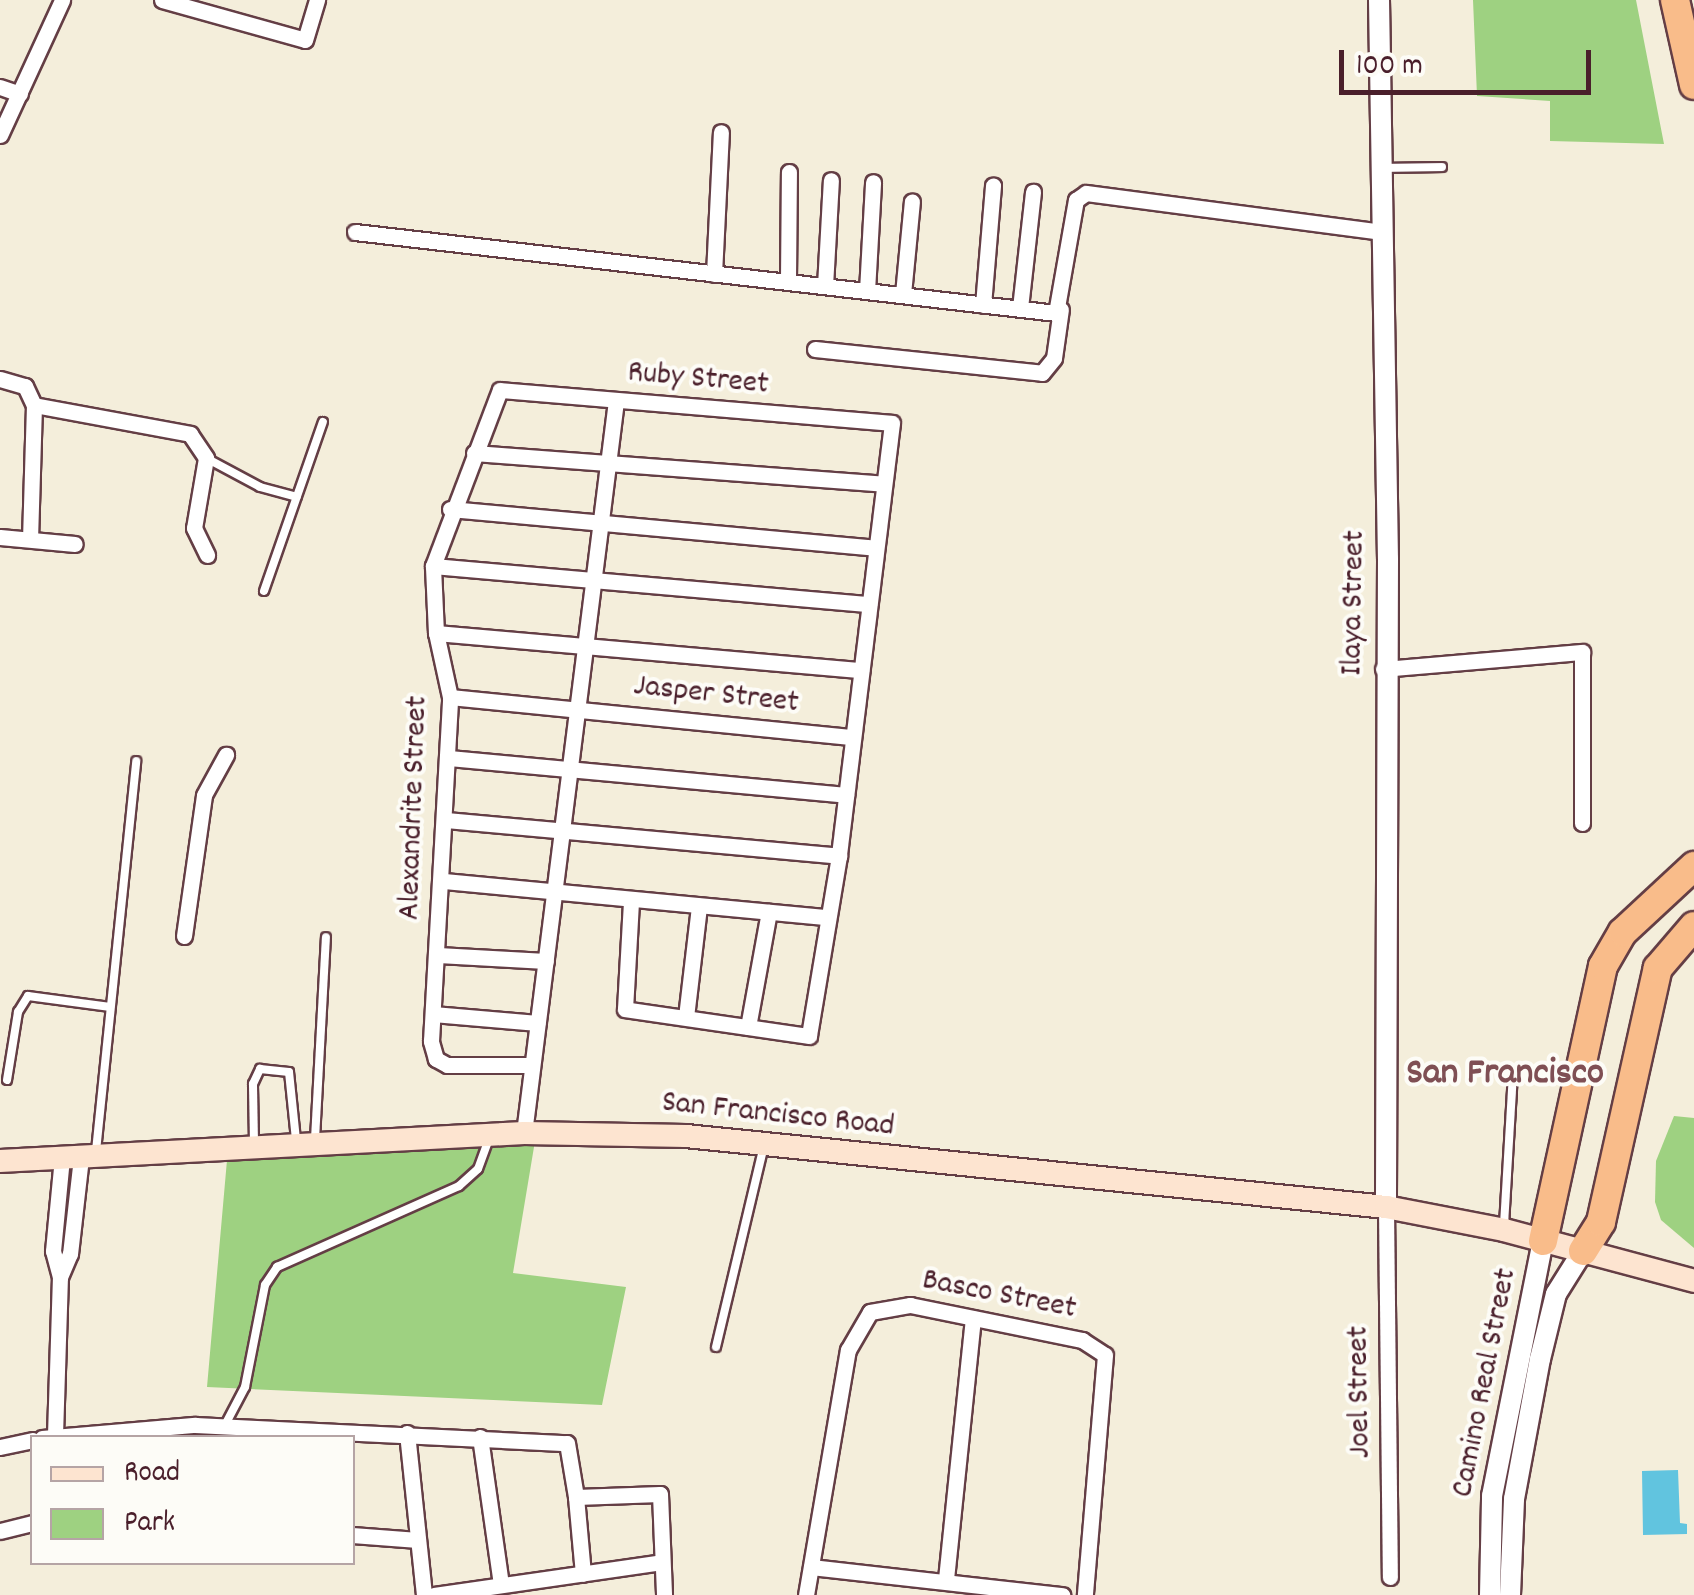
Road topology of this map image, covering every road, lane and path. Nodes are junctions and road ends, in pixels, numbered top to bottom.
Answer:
1 (62, 0) edge
2 (162, 0) edge
3 (317, 0) edge
4 (1379, 0) edge
5 (1674, 0) edge
6 (184, 3) edge
7 (1694, 85) edge
8 (0, 87) edge
9 (20, 94) junction
10 (721, 132) dead end
11 (0, 135) edge
12 (1442, 167) dead end
13 (1381, 168) junction
14 (789, 172) dead end
15 (831, 180) dead end
16 (873, 182) dead end
17 (993, 185) dead end
18 (1033, 192) dead end
19 (912, 200) dead end
20 (355, 232) dead end
21 (1382, 232) junction
22 (714, 274) junction
23 (788, 280) junction
24 (824, 286) junction
25 (867, 292) junction
26 (903, 294) junction
27 (983, 306) junction
28 (1020, 308) junction
29 (1061, 310) junction
30 (815, 349) dead end
31 (0, 379) edge
32 (500, 390) joint
33 (616, 400) junction
34 (34, 405) junction
35 (323, 422) dead end
36 (474, 453) junction
37 (206, 458) junction
38 (606, 463) junction
39 (884, 484) junction
40 (296, 497) junction
41 (450, 509) junction
42 (598, 523) junction
43 (0, 537) edge
44 (30, 539) junction
45 (75, 544) dead end
46 (875, 548) junction
47 (208, 555) dead end
48 (433, 566) junction
49 (594, 580) junction
50 (264, 591) dead end
51 (869, 604) junction
52 (436, 633) junction
53 (585, 646) junction
54 (1383, 668) junction
55 (861, 670) junction
56 (450, 697) junction
57 (574, 710) junction
58 (853, 737) junction
59 (226, 755) dead end
60 (449, 758) junction
61 (136, 761) dead end
62 (569, 769) junction
63 (846, 795) junction
64 (446, 820) junction
65 (1582, 823) dead end
66 (562, 831) junction
67 (839, 856) junction
68 (1694, 866) edge
69 (444, 882) junction
70 (554, 892) junction
71 (631, 901) junction
72 (699, 906) junction
73 (768, 912) junction
74 (828, 917) junction
75 (1694, 926) edge
76 (184, 936) dead end
77 (326, 937) dead end
78 (438, 955) junction
79 (546, 961) junction
80 (110, 1007) junction
81 (433, 1014) junction
82 (686, 1017) junction
83 (538, 1024) junction
84 (748, 1027) junction
85 (532, 1065) junction
86 (1513, 1073) dead end
87 (7, 1080) dead end
88 (524, 1134) junction
89 (490, 1135) junction
90 (306, 1144) junction
91 (764, 1146) junction
92 (254, 1147) junction
93 (80, 1156) junction
94 (0, 1161) edge
95 (1386, 1207) junction
96 (1504, 1230) junction
97 (1543, 1242) junction
98 (1583, 1250) junction
99 (1694, 1282) edge
100 (973, 1318) junction
101 (716, 1347) dead end
102 (224, 1426) junction
103 (173, 1432) edge
104 (251, 1432) edge
105 (330, 1434) edge
106 (407, 1434) junction
107 (49, 1435) edge
108 (80, 1435) edge
109 (480, 1436) junction
110 (30, 1440) edge
111 (0, 1447) edge
112 (576, 1497) junction
113 (1492, 1503) junction
114 (1514, 1506) junction
115 (30, 1524) edge
116 (0, 1531) edge
117 (355, 1535) edge
118 (418, 1540) junction
119 (662, 1562) junction
120 (811, 1567) junction
121 (582, 1574) junction
122 (1390, 1577) dead end
123 (946, 1579) junction
124 (501, 1585) junction
125 (424, 1595) edge
126 (434, 1595) edge
127 (664, 1595) edge
128 (806, 1595) edge
129 (1062, 1595) edge
130 (1086, 1595) edge
131 (1490, 1595) edge
132 (1510, 1595) edge

1 - 9 street
2 - 6 street
3 - 6 street
4 - 13 street, Ilaya Street
5 - 7 highway
8 - 9 street
9 - 11 street
10 - 22 street
12 - 13 lane
13 - 21 street, Ilaya Street
14 - 23 street
15 - 24 street
16 - 25 street
17 - 27 street
18 - 28 street
19 - 26 street
20 - 22 street
21 - 29 street
21 - 54 street, Ilaya Street
22 - 23 street
23 - 24 street
24 - 25 street
25 - 26 street
26 - 27 street
27 - 28 street
28 - 29 street
29 - 30 street
31 - 34 street
32 - 33 street, Ruby Street
32 - 36 street, Alexandrite Street
33 - 38 street
33 - 39 street, Ruby Street
34 - 37 street
34 - 44 street
35 - 40 lane
36 - 38 street
36 - 41 street, Alexandrite Street
37 - 40 lane
37 - 47 street
38 - 39 street
38 - 42 street
39 - 46 street
40 - 50 lane
41 - 42 street
41 - 48 street, Alexandrite Street
42 - 46 street
42 - 49 street
43 - 44 street
44 - 45 street
46 - 51 street
48 - 49 street
48 - 52 street, Alexandrite Street
49 - 51 street
49 - 53 street
51 - 55 street
52 - 53 street
52 - 56 street, Alexandrite Street
53 - 55 street
53 - 57 street
54 - 65 street
54 - 95 street, Ilaya Street
55 - 58 street
56 - 57 street, Jasper Street
56 - 60 street, Alexandrite Street
57 - 58 street, Jasper Street
57 - 62 street
58 - 63 street
59 - 76 street
60 - 62 street
60 - 64 street, Alexandrite Street
61 - 80 lane
62 - 63 street
62 - 66 street
63 - 67 street
64 - 66 street
64 - 69 street, Alexandrite Street
66 - 67 street
66 - 70 street
67 - 74 street
68 - 97 highway
69 - 70 street
69 - 78 street, Alexandrite Street
70 - 71 street
70 - 79 street
71 - 72 street
71 - 82 street
72 - 73 street
72 - 82 street
73 - 74 street
73 - 84 street
74 - 84 street
75 - 98 highway
77 - 90 lane
78 - 79 street
78 - 81 street, Alexandrite Street
79 - 83 street
80 - 87 lane
80 - 93 lane
81 - 83 street
81 - 85 street, Alexandrite Street
82 - 84 street
83 - 85 street
85 - 88 street
86 - 96 lane
88 - 89 main road, San Francisco Road
88 - 91 main road, San Francisco Road
89 - 90 main road, San Francisco Road
89 - 102 lane
90 - 92 main road, San Francisco Road
90 - 92 lane
91 - 95 main road, San Francisco Road
91 - 101 lane
92 - 93 main road, San Francisco Road
93 - 94 main road, San Francisco Road
93 - 107 street
95 - 96 main road, San Francisco Road
95 - 122 street, Joel Street
96 - 97 main road, San Francisco Road
97 - 98 main road, San Francisco Road
97 - 113 street, Camino Real Street
98 - 99 main road, San Francisco Road
98 - 114 street, Camino Real Street
100 - 120 street, Basco Street
100 - 123 street
100 - 130 street, Basco Street
102 - 103 street
102 - 104 street
103 - 108 street
104 - 105 street
105 - 106 street
106 - 109 street
106 - 118 street
109 - 112 street
109 - 124 street
110 - 111 street
112 - 119 street
112 - 121 street
113 - 114 street
113 - 131 street, Camino Real Street
114 - 132 street, Camino Real Street
115 - 116 street
117 - 118 street
118 - 125 street
119 - 121 street
119 - 127 street
120 - 123 street
120 - 128 street, Basco Street
121 - 124 street
123 - 129 street
124 - 126 street

